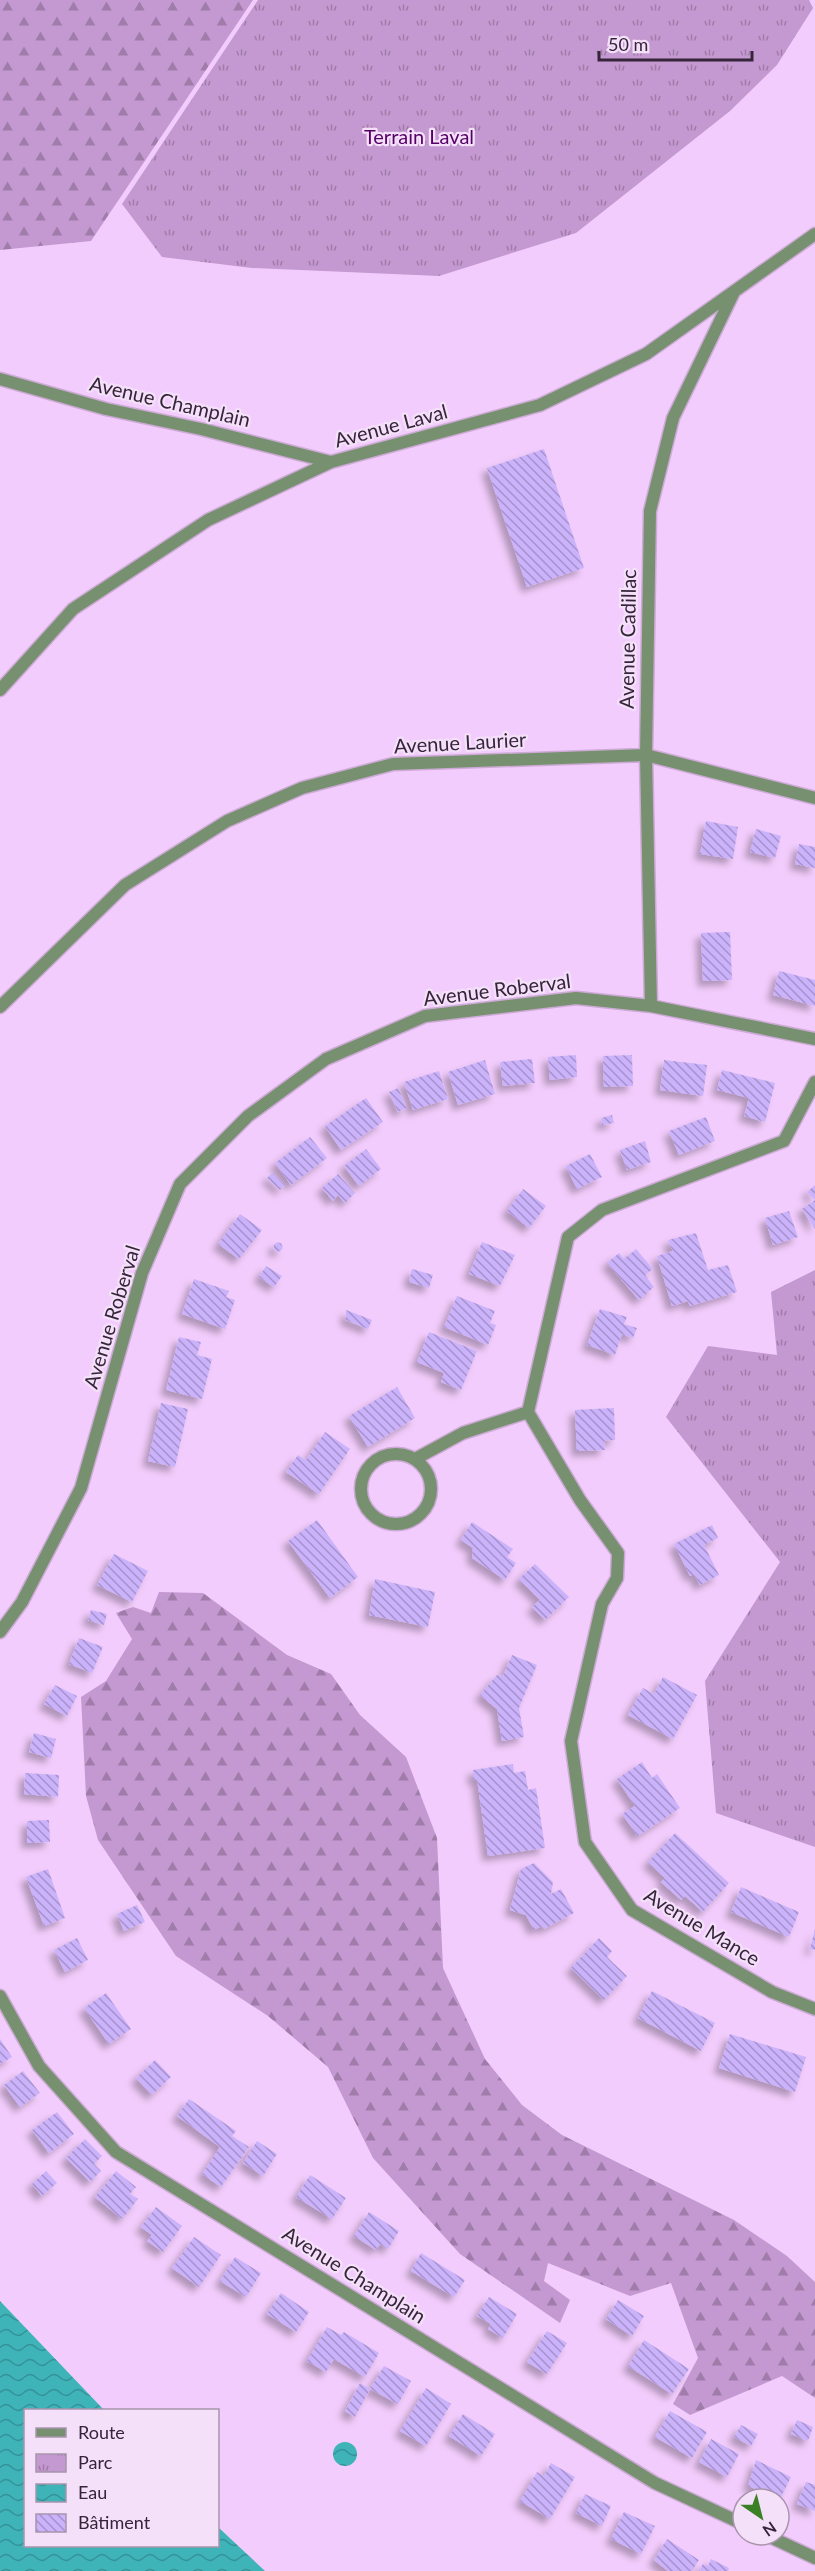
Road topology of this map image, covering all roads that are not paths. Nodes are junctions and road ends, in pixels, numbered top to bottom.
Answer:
1 (815, 234) edge
2 (735, 290) junction
3 (0, 379) edge
4 (332, 462) junction
5 (0, 690) edge
6 (646, 754) junction
7 (815, 798) edge
8 (651, 1006) junction
9 (0, 1007) edge
10 (815, 1039) edge
11 (815, 1083) edge
12 (528, 1412) junction
13 (415, 1459) junction
14 (0, 1632) edge
15 (0, 1996) edge
16 (815, 2009) edge
17 (731, 2518) edge
18 (791, 2547) edge
19 (815, 2558) edge

1 - 2 street, Avenue Laval
2 - 4 street, Avenue Laval
2 - 6 street, Avenue Cadillac
3 - 4 street, Avenue Champlain
4 - 5 street, Avenue Laval
6 - 7 street, Avenue Laurier
6 - 8 street, Avenue Cadillac
6 - 9 street, Avenue Laurier
8 - 10 street, Avenue Roberval
8 - 14 street, Avenue Roberval
11 - 12 street
12 - 13 street
12 - 16 street, Avenue Mance
13 - 13 street
15 - 17 street, Avenue Champlain
18 - 19 street

